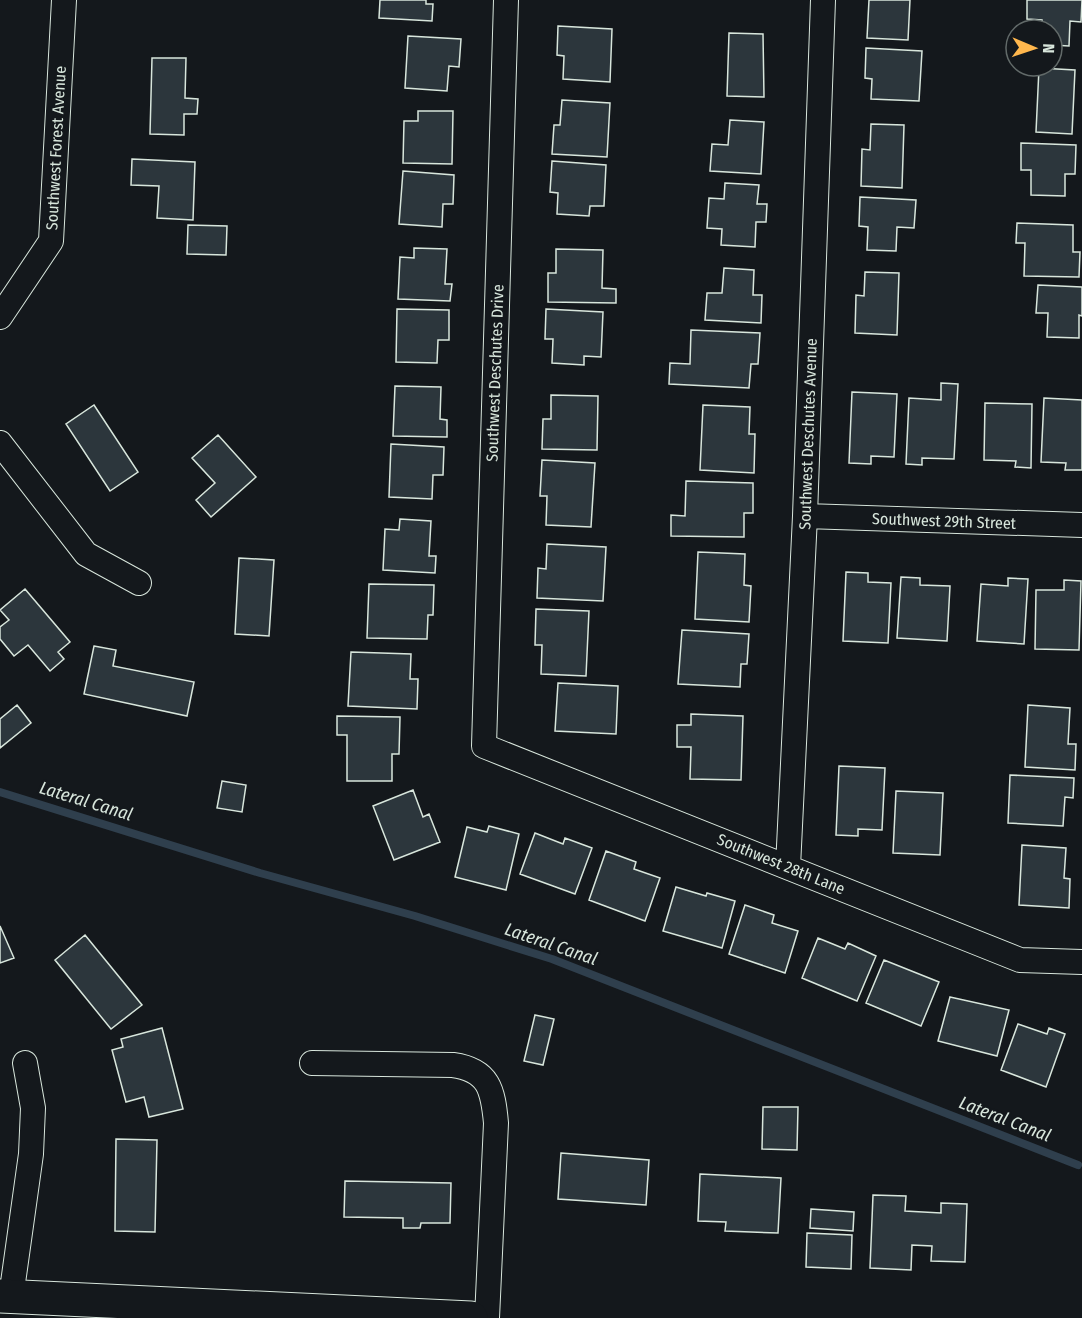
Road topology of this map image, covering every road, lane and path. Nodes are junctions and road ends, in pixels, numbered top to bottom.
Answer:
1 (64, 0) edge
2 (506, 0) edge
3 (823, 0) edge
4 (0, 317) edge
5 (0, 443) edge
6 (805, 516) junction
7 (1082, 525) edge
8 (139, 583) dead end
9 (484, 746) joint
10 (788, 867) junction
11 (1082, 962) edge
12 (25, 1063) dead end
13 (312, 1063) dead end
14 (5, 1297) edge
15 (287, 1314) edge
16 (471, 1318) edge
17 (487, 1318) edge

1 - 4 street, Southwest Forest Avenue
2 - 9 street, Southwest Deschutes Drive
3 - 6 street, Southwest Deschutes Avenue
5 - 8 street
6 - 7 street, Southwest 29th Street
6 - 10 street, Southwest Deschutes Avenue
9 - 10 street, Southwest 28th Lane
10 - 11 street, Southwest 28th Lane
12 - 14 street
13 - 17 street
14 - 15 street
15 - 16 street

